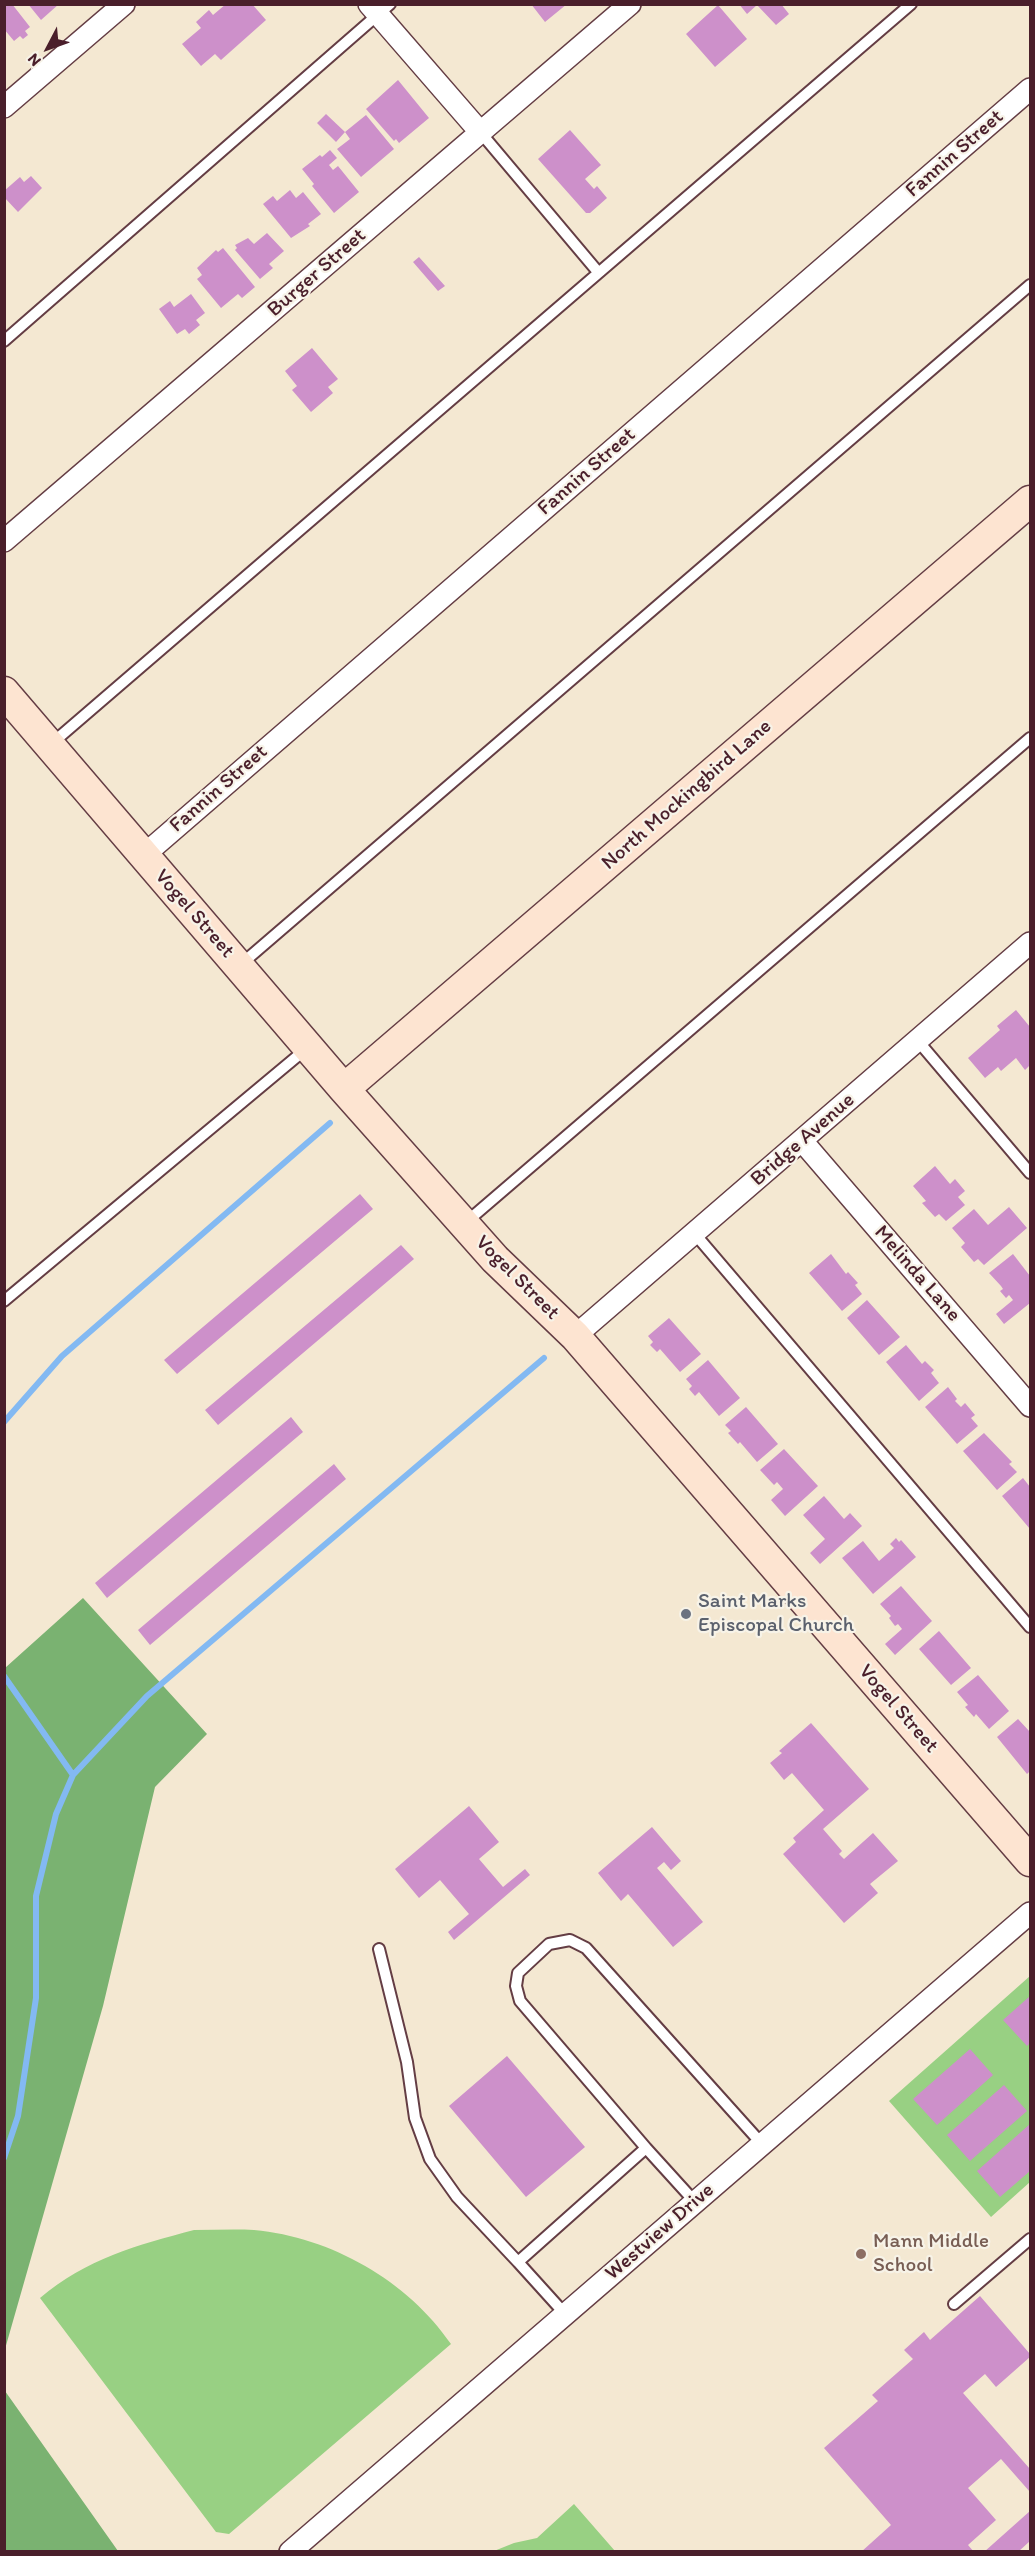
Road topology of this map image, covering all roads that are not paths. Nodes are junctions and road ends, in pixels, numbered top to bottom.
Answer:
1 (124, 4) edge
2 (630, 4) edge
3 (911, 4) edge
4 (379, 8) edge
5 (1030, 88) edge
6 (4, 107) edge
7 (480, 133) junction
8 (598, 272) junction
9 (1030, 285) edge
10 (4, 341) edge
11 (1030, 501) edge
12 (4, 541) edge
13 (4, 692) edge
14 (1030, 738) edge
15 (50, 745) junction
16 (144, 855) junction
17 (1030, 946) edge
18 (239, 966) junction
19 (918, 1041) junction
20 (308, 1047) junction
21 (344, 1089) junction
22 (802, 1142) junction
23 (1030, 1173) edge
24 (464, 1224) junction
25 (694, 1234) junction
26 (4, 1301) edge
27 (575, 1336) junction
28 (1030, 1406) edge
29 (1030, 1627) edge
30 (1030, 1861) edge
31 (1030, 1913) edge
32 (379, 1949) dead end
33 (762, 2144) junction
34 (646, 2148) junction
35 (695, 2202) junction
36 (1030, 2239) edge
37 (519, 2262) junction
38 (954, 2304) dead end
39 (565, 2314) junction
40 (290, 2552) edge

1 - 6 street
2 - 7 street, Burger Street
3 - 8 lane
4 - 7 street
4 - 10 lane
5 - 16 street, Fannin Street
7 - 8 lane
7 - 12 street, Burger Street
8 - 15 lane
9 - 18 lane
11 - 21 street, North Mockingbird Lane
13 - 15 street, Vogel Street
14 - 24 lane
15 - 16 street, Vogel Street
16 - 18 street, Vogel Street
17 - 19 street, Bridge Avenue
18 - 20 street, Vogel Street
19 - 22 street, Bridge Avenue
19 - 23 lane
20 - 21 street, Vogel Street
20 - 26 lane
21 - 24 street, Vogel Street
22 - 25 street, Bridge Avenue
22 - 28 street, Melinda Lane
24 - 27 street, Vogel Street
25 - 27 street, Bridge Avenue
25 - 29 lane
27 - 30 street, Vogel Street
31 - 33 street, Westview Drive
32 - 37 lane
33 - 34 lane
33 - 35 street, Westview Drive
34 - 35 lane
34 - 37 lane
35 - 39 street, Westview Drive
36 - 38 lane
37 - 39 lane
39 - 40 street, Westview Drive

